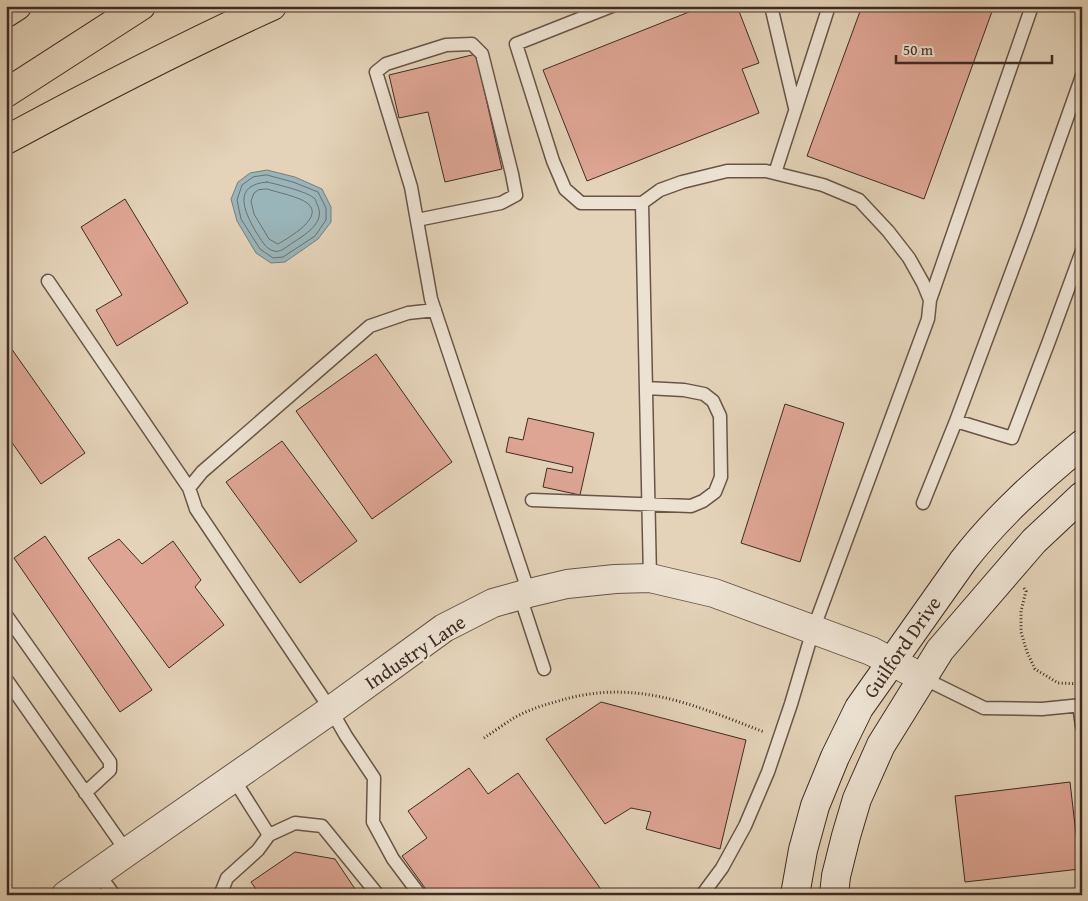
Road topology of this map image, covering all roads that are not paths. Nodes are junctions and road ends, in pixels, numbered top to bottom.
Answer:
1 (17, 6) edge
2 (141, 6) edge
3 (272, 6) edge
4 (612, 6) edge
5 (772, 6) edge
6 (829, 6) edge
7 (1032, 6) edge
8 (6, 13) edge
9 (1082, 76) edge
10 (6, 93) edge
11 (796, 110) junction
12 (6, 140) edge
13 (775, 174) junction
14 (642, 204) junction
15 (417, 220) junction
16 (1082, 251) edge
17 (48, 281) dead end
18 (930, 300) junction
19 (435, 310) junction
20 (646, 388) junction
21 (956, 421) junction
22 (1082, 444) edge
23 (190, 488) junction
24 (1082, 496) edge
25 (532, 500) dead end
26 (923, 503) dead end
27 (648, 504) junction
28 (650, 578) junction
29 (525, 594) junction
30 (6, 615) edge
31 (813, 630) junction
32 (892, 662) junction
33 (544, 669) dead end
34 (923, 678) junction
35 (6, 679) edge
36 (1081, 705) edge
37 (331, 710) junction
38 (1082, 726) edge
39 (233, 778) junction
40 (85, 793) junction
41 (269, 835) junction
42 (127, 852) junction
43 (98, 873) junction
44 (66, 895) edge
45 (114, 895) edge
46 (223, 895) edge
47 (378, 895) edge
48 (420, 895) edge
49 (702, 895) edge
50 (796, 895) edge
51 (834, 895) edge

1 - 8 highway
2 - 10 highway
3 - 12 highway
4 - 14 lane
5 - 11 lane
6 - 11 lane
7 - 18 lane
9 - 21 lane
11 - 13 lane
13 - 14 lane
13 - 18 lane
14 - 20 lane
15 - 15 lane
15 - 19 lane
16 - 21 lane
17 - 23 lane
18 - 31 lane
19 - 23 lane
19 - 29 lane
20 - 27 lane
20 - 27 lane
21 - 26 lane
22 - 32 main road, Guilford Drive
23 - 37 lane
24 - 34 main road, Guilford Drive
25 - 27 lane
27 - 28 lane
28 - 29 main road, Industry Lane
28 - 31 main road, Industry Lane
29 - 33 lane
29 - 37 main road, Industry Lane
30 - 40 lane
31 - 32 main road, Industry Lane
31 - 49 lane
32 - 34 main road, Industry Lane
32 - 50 main road, Guilford Drive
34 - 36 lane
34 - 51 main road, Guilford Drive
35 - 40 lane
36 - 38 lane
37 - 39 main road, Industry Lane
37 - 48 lane
39 - 41 lane
39 - 42 main road, Industry Lane
40 - 42 lane
41 - 46 lane
41 - 47 lane
42 - 43 main road, Industry Lane
43 - 44 main road, Industry Lane
43 - 45 lane

